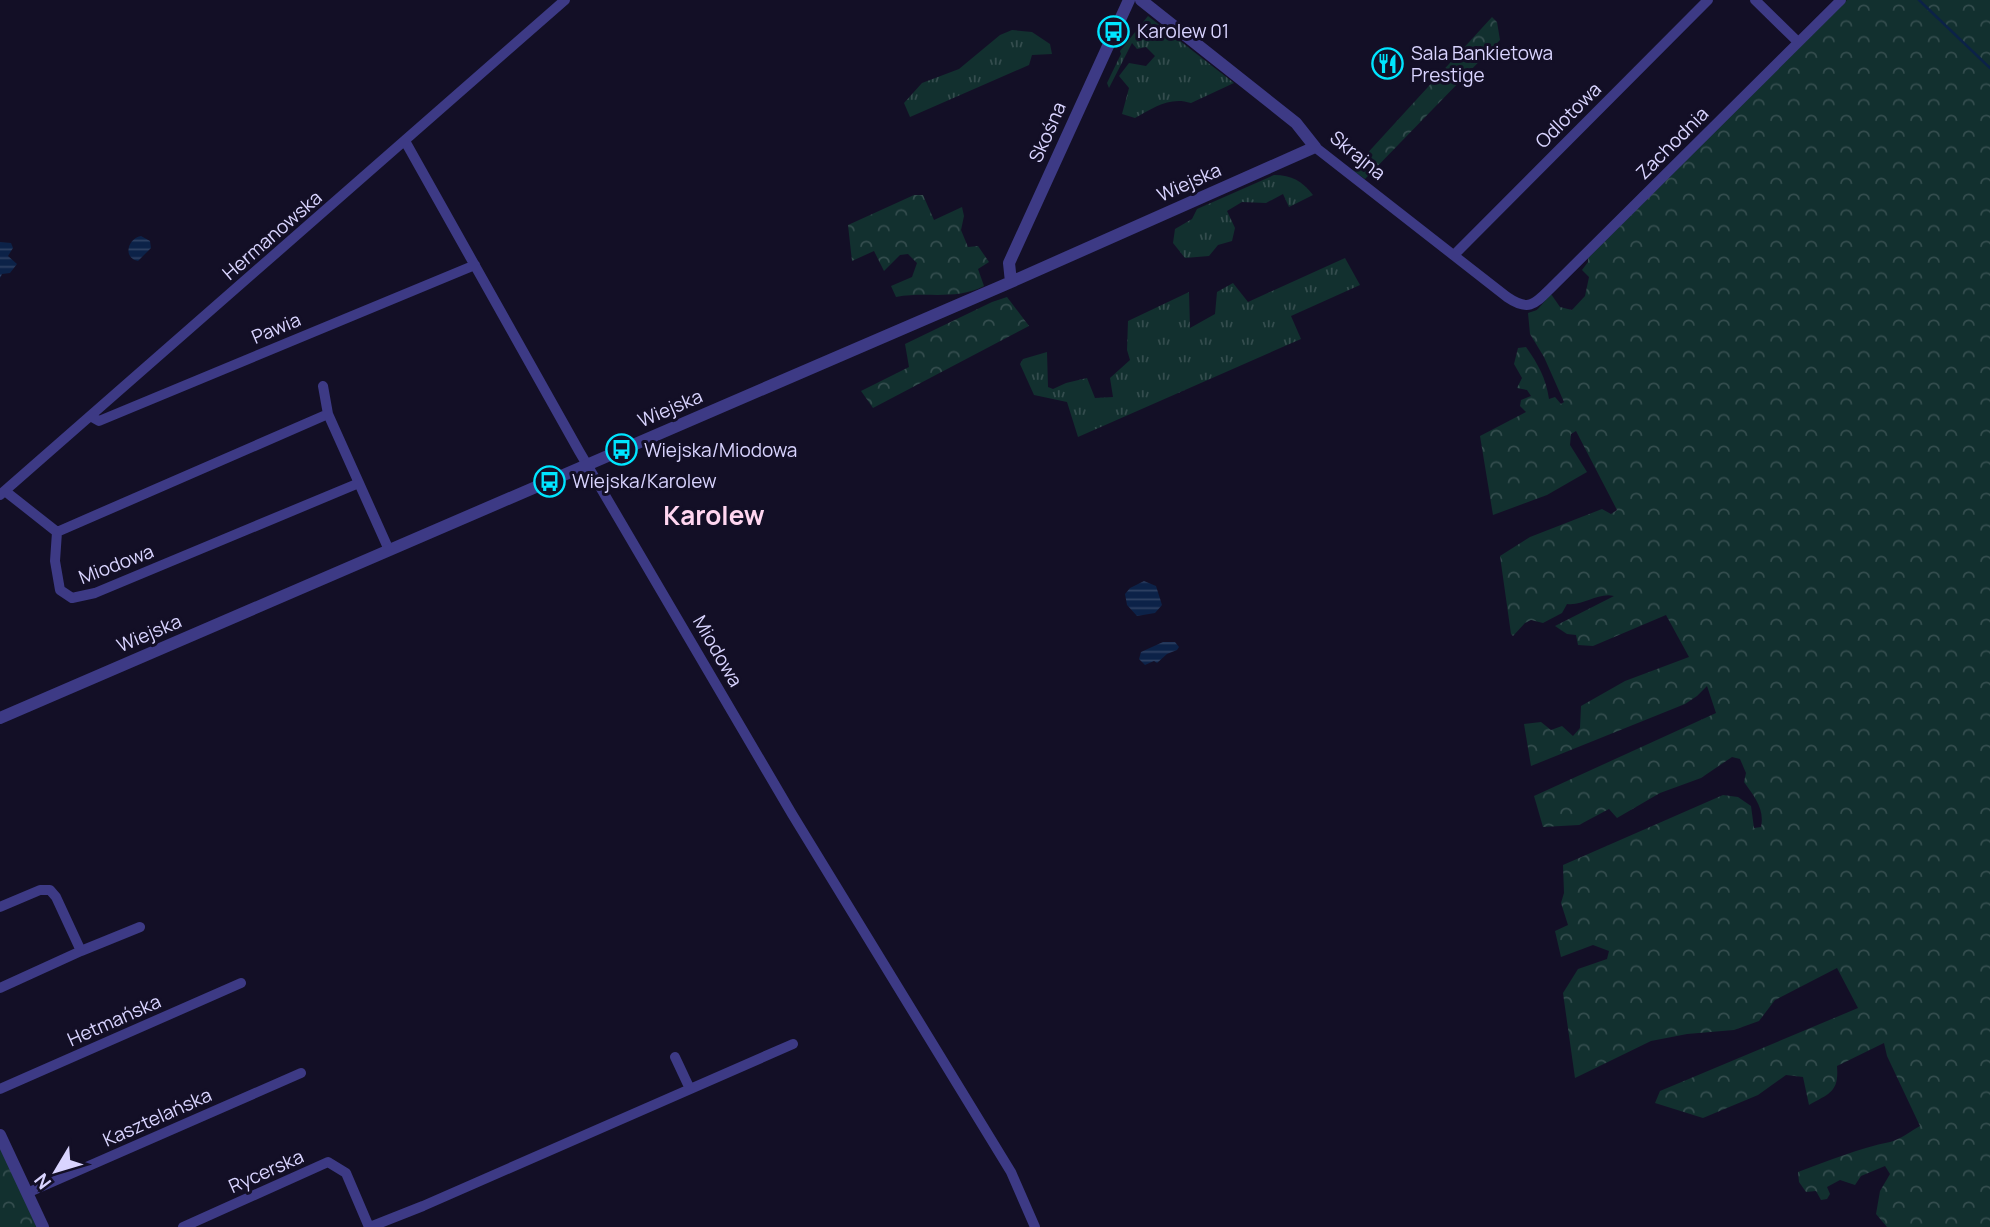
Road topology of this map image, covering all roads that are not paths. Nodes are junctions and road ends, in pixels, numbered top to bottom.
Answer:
1 (565, 0) edge
2 (1129, 0) edge
3 (1141, 0) edge
4 (1708, 0) edge
5 (1755, 0) edge
6 (1841, 0) edge
7 (1798, 42) junction
8 (405, 141) junction
9 (1315, 147) junction
10 (1454, 255) junction
11 (475, 265) junction
12 (1010, 282) junction
13 (1524, 306) joint
14 (323, 386) dead end
15 (328, 414) junction
16 (92, 417) junction
17 (587, 464) junction
18 (359, 483) junction
19 (2, 493) edge
20 (57, 532) junction
21 (388, 550) junction
22 (0, 719) edge
23 (0, 907) edge
24 (140, 927) dead end
25 (81, 951) junction
26 (241, 984) dead end
27 (0, 988) edge
28 (793, 1044) dead end
29 (675, 1057) dead end
30 (301, 1073) dead end
31 (0, 1089) edge
32 (690, 1089) junction
33 (0, 1135) edge
34 (27, 1192) junction
35 (196, 1224) edge
36 (43, 1227) edge
37 (183, 1227) edge
38 (369, 1227) edge
39 (1035, 1227) edge

1 - 8 street, Hermanowska
2 - 12 street, Skośna
3 - 9 street, Skrajna
4 - 10 street, Odlotowa
5 - 7 street
6 - 7 street, Zachodnia
7 - 13 street, Zachodnia
8 - 11 street, Miodowa
8 - 16 street, Hermanowska
9 - 10 street, Skrajna
9 - 12 street, Wiejska
10 - 13 street, Skrajna
11 - 16 street, Pawia
11 - 17 street, Miodowa
12 - 17 street, Wiejska
14 - 15 street
15 - 18 street
15 - 20 street
16 - 19 street, Hermanowska
17 - 21 street, Wiejska
17 - 39 street, Miodowa
18 - 20 street, Miodowa
18 - 21 street
19 - 20 street
21 - 22 street, Wiejska
23 - 25 street
24 - 25 street
25 - 27 street
26 - 31 street, Hetmańska
28 - 32 street
29 - 32 street
30 - 34 street, Kasztelańska
32 - 38 street
33 - 34 street
34 - 36 street
35 - 37 street, Rycerska
35 - 38 street, Rycerska

